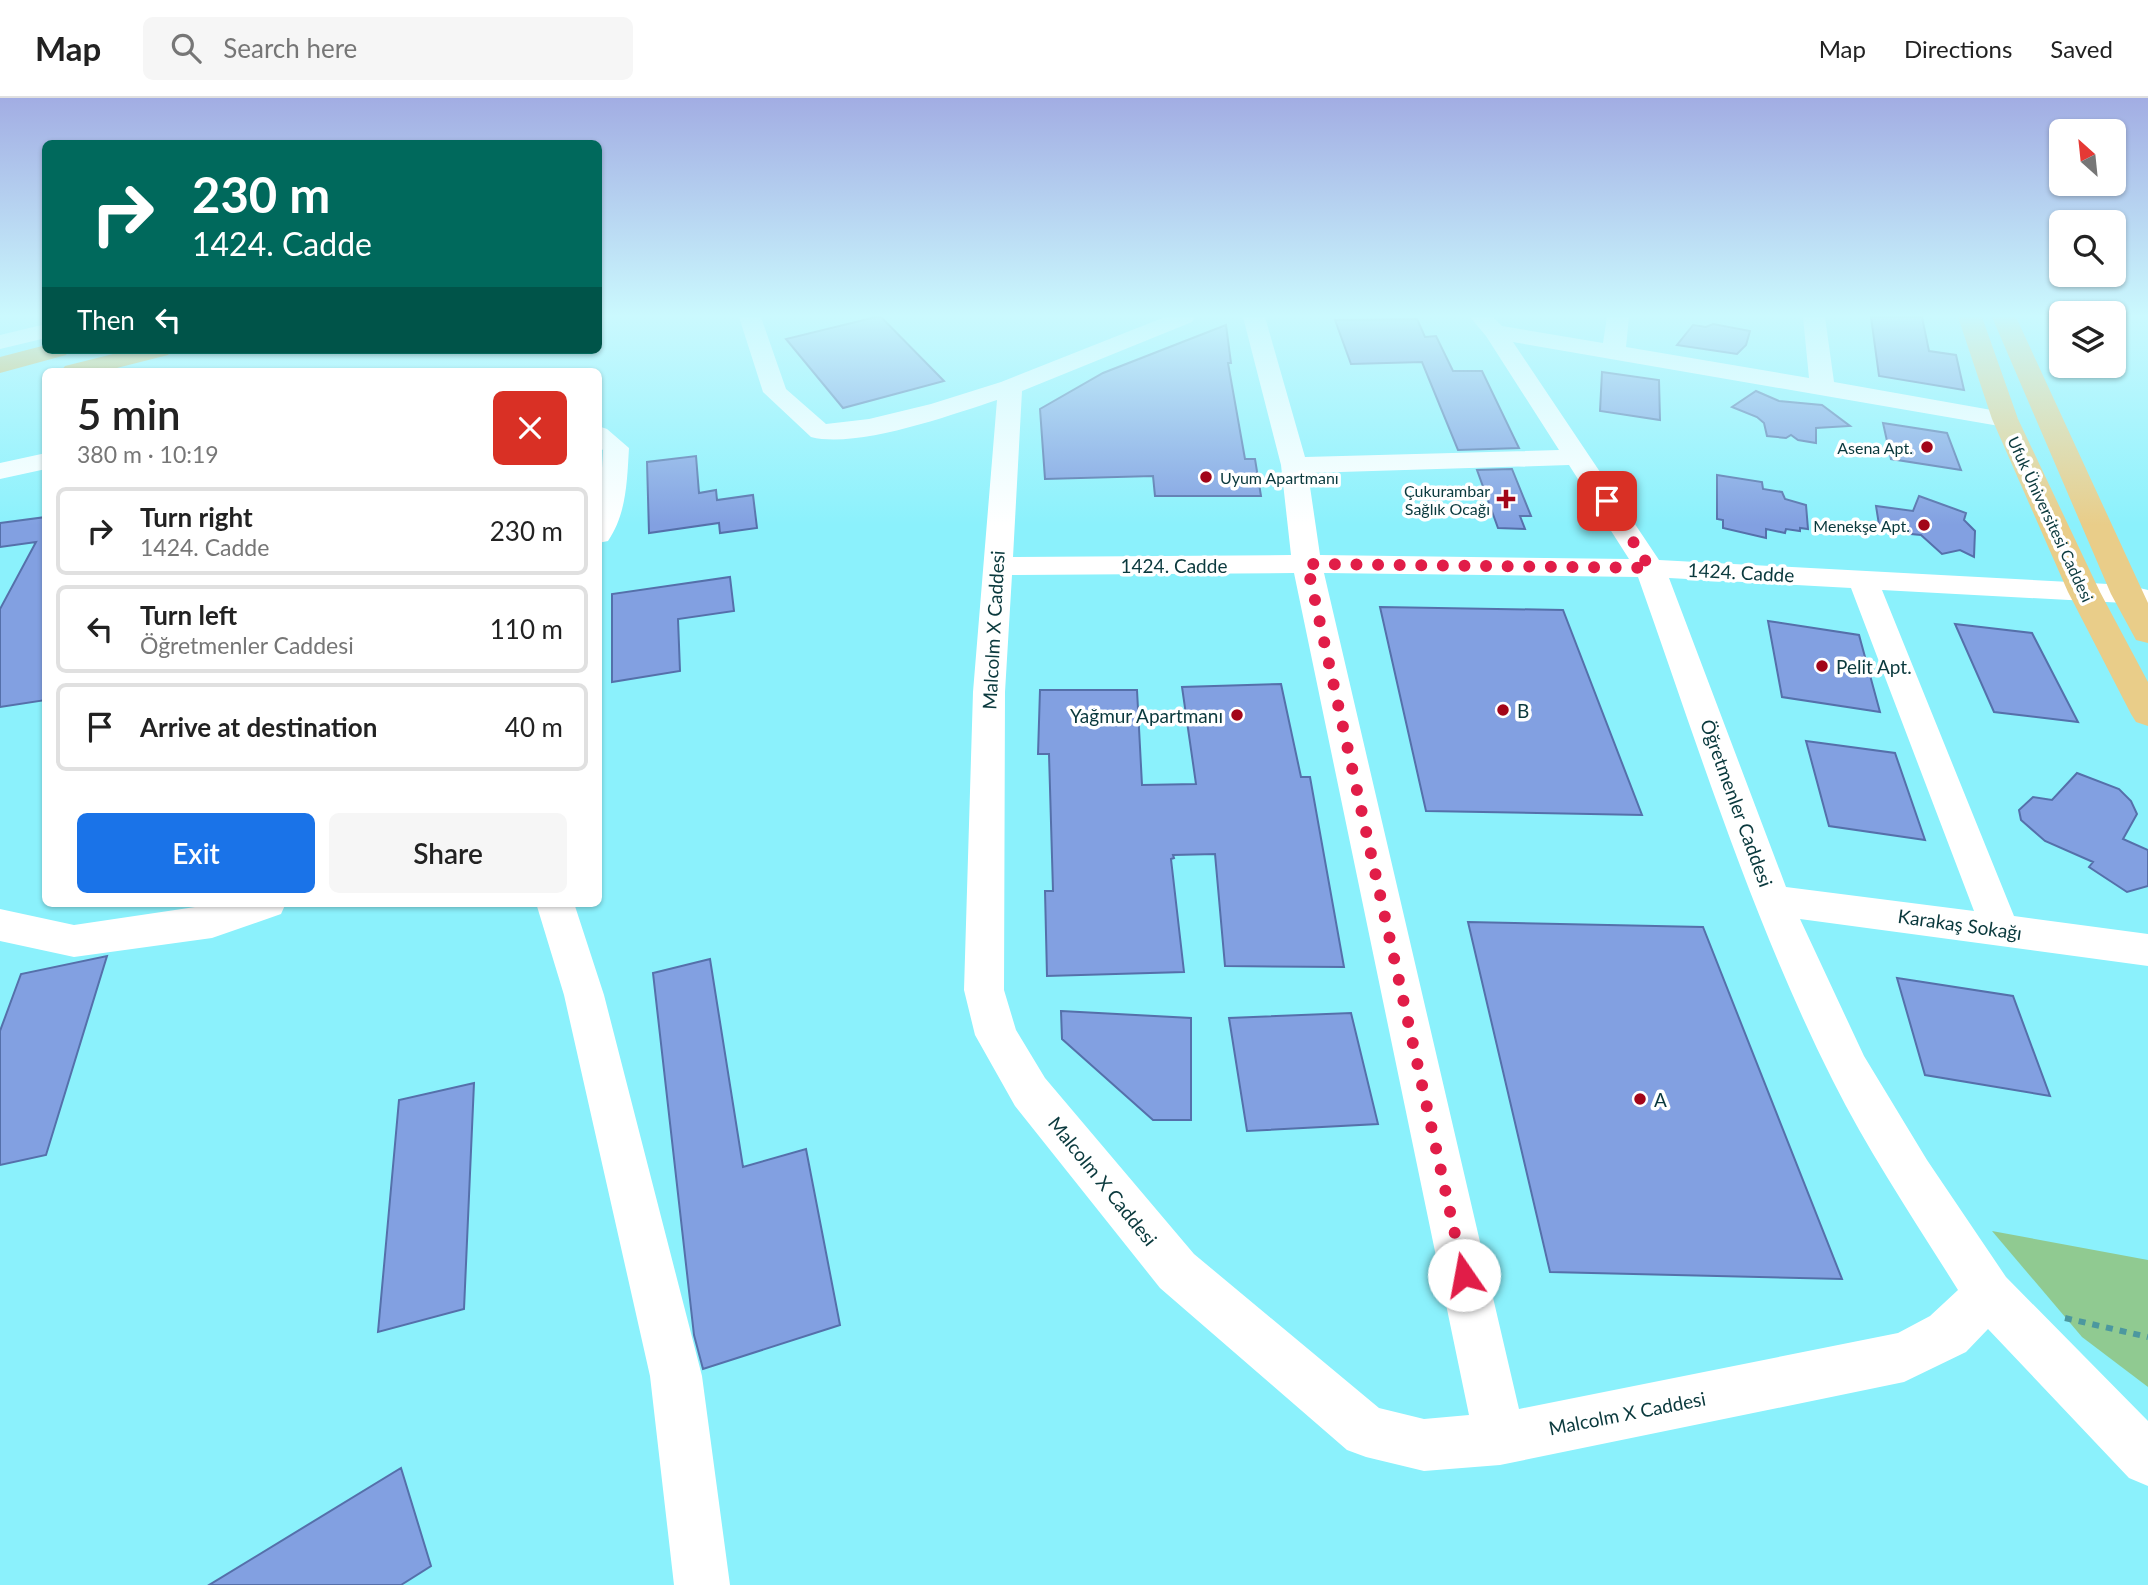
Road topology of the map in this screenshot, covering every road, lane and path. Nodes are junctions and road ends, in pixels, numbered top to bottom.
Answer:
1 (773, 386) edge
2 (1273, 386) edge
3 (1531, 386) edge
4 (1813, 386) edge
5 (1994, 386) edge
6 (2038, 386) edge
7 (1010, 387) joint
8 (1822, 388) joint
9 (2005, 419) junction
10 (602, 437) edge
11 (1579, 457) junction
12 (42, 462) edge
13 (1294, 465) junction
14 (0, 471) edge
15 (602, 525) edge
16 (1307, 564) junction
17 (997, 566) junction
18 (1650, 568) junction
19 (1862, 578) junction
20 (2084, 592) junction
21 (2138, 597) edge
22 (2148, 633) edge
23 (2148, 714) edge
24 (1772, 900) junction
25 (255, 907) edge
26 (556, 907) edge
27 (0, 925) edge
28 (2000, 929) junction
29 (2148, 950) edge
30 (1989, 1294) junction
31 (2065, 1318) dead end
32 (2148, 1337) edge
33 (2148, 1422) edge
34 (1500, 1439) junction
35 (2148, 1459) edge
36 (702, 1585) edge

1 - 7 street
2 - 13 street
3 - 11 street, Öğretmenler Caddesi
4 - 8 street
5 - 9 main road, Ufuk Üniversitesi Caddesi
6 - 21 main road, Ufuk Üniversitesi Caddesi
7 - 17 street, Malcolm X Caddesi
8 - 9 street
9 - 20 main road, Ufuk Üniversitesi Caddesi
10 - 15 street
11 - 13 street
11 - 18 street, Öğretmenler Caddesi
12 - 14 street
13 - 16 street
16 - 17 street, 1424. Cadde
16 - 18 street, 1424. Cadde
16 - 34 street
17 - 34 street, Malcolm X Caddesi
18 - 19 street, 1424. Cadde
18 - 24 street, Öğretmenler Caddesi
19 - 20 street, 1424. Cadde
19 - 28 street
20 - 21 street, 1424. Cadde
20 - 23 main road, Ufuk Üniversitesi Caddesi
21 - 22 main road, Ufuk Üniversitesi Caddesi
24 - 28 street, Karakaş Sokağı
24 - 30 street, Öğretmenler Caddesi
25 - 27 street
26 - 36 street
28 - 29 street, Karakaş Sokağı
30 - 33 street, Öğretmenler Caddesi
30 - 34 street, Malcolm X Caddesi
30 - 35 street, Öğretmenler Caddesi
31 - 32 path

